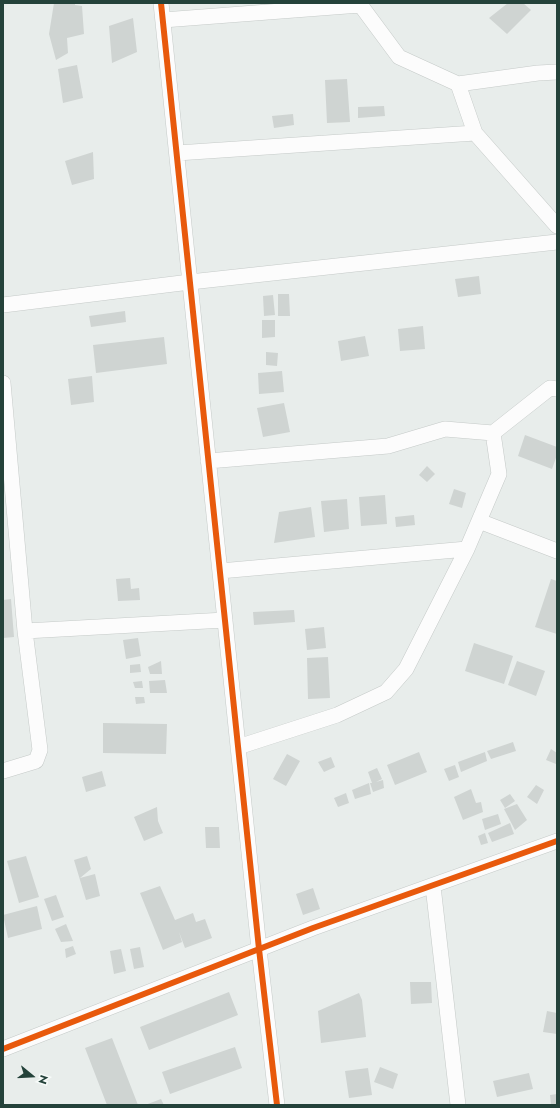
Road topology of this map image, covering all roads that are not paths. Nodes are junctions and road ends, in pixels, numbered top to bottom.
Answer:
1 (161, 3) edge
2 (359, 4) edge
3 (163, 20) junction
4 (557, 72) edge
5 (458, 84) junction
6 (474, 133) junction
7 (177, 153) junction
8 (557, 226) edge
9 (557, 242) edge
10 (190, 282) junction
11 (3, 305) edge
12 (3, 383) edge
13 (557, 389) edge
14 (493, 433) junction
15 (208, 461) junction
16 (479, 521) junction
17 (467, 549) junction
18 (557, 552) edge
19 (220, 571) junction
20 (225, 620) junction
21 (25, 631) junction
22 (238, 747) junction
23 (3, 771) edge
24 (557, 841) edge
25 (433, 886) junction
26 (259, 949) junction
27 (3, 1049) edge
28 (276, 1105) edge
29 (458, 1105) edge

1 - 3 street
2 - 3 street
2 - 5 street
3 - 7 street
4 - 5 street
5 - 6 street
6 - 7 street
6 - 8 street
7 - 10 street
9 - 10 street
10 - 11 street
10 - 15 street
12 - 21 street
13 - 14 street
14 - 15 street
14 - 16 street
15 - 19 street
16 - 17 street
16 - 18 street
17 - 19 street
17 - 22 street
19 - 20 street
20 - 21 street
20 - 22 street
21 - 23 street
22 - 26 street
24 - 25 street
25 - 26 street
25 - 29 street
26 - 27 street
26 - 28 street

